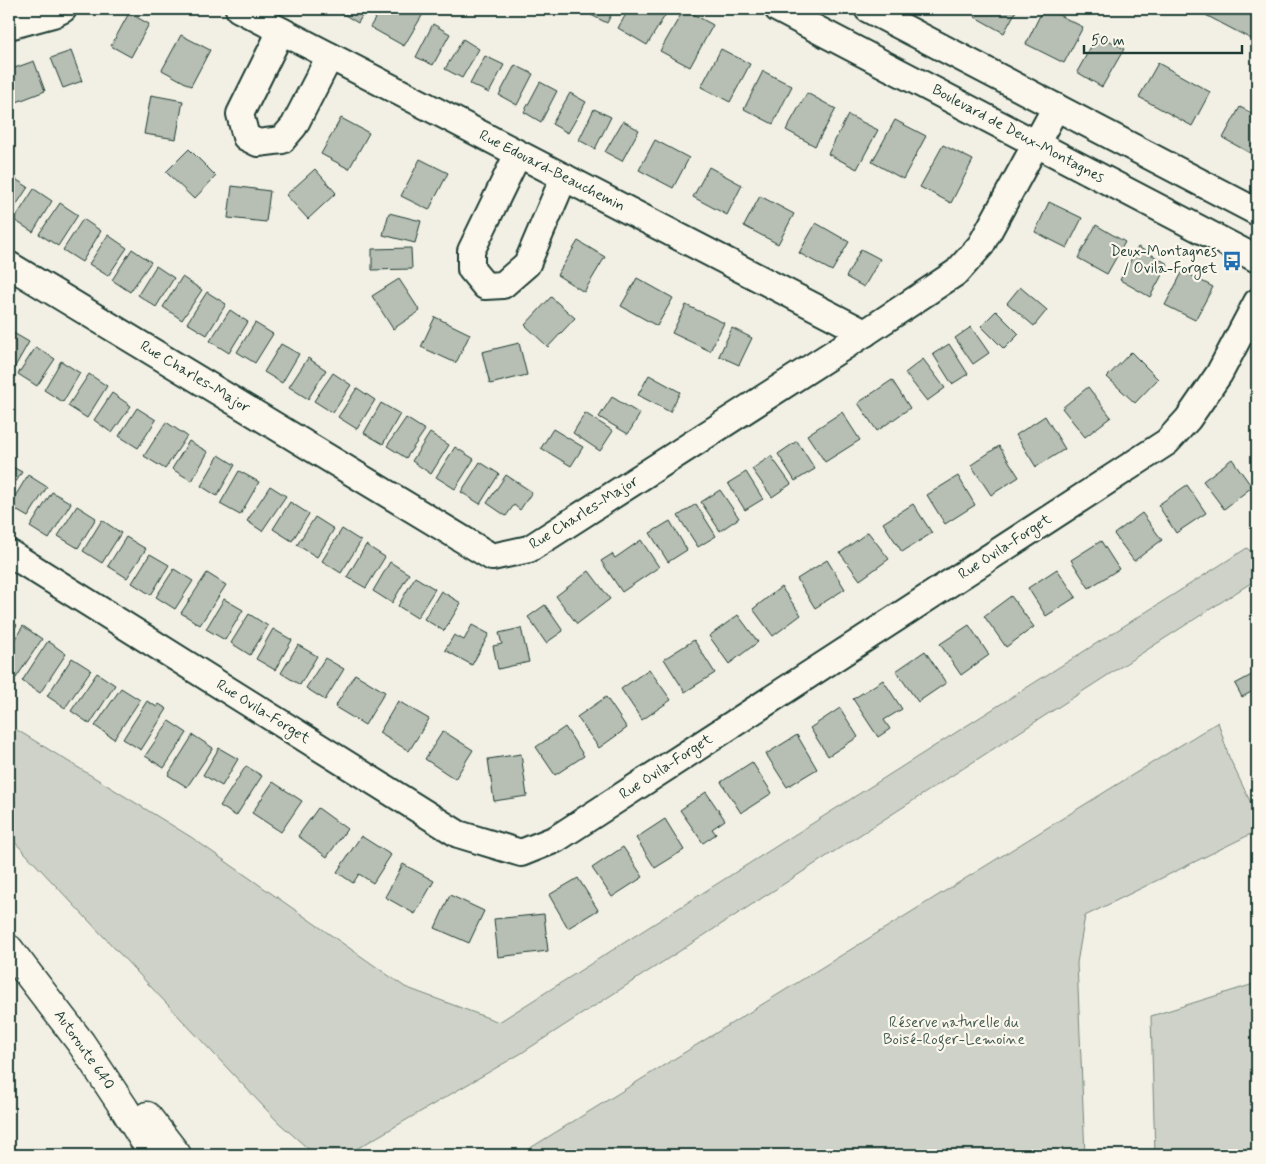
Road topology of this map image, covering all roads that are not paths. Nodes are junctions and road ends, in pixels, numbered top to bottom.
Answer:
1 (63, 9) edge
2 (239, 9) edge
3 (778, 9) edge
4 (868, 9) edge
5 (9, 26) edge
6 (281, 31) junction
7 (330, 56) junction
8 (1056, 107) junction
9 (1036, 144) junction
10 (518, 154) junction
11 (564, 177) junction
12 (1257, 212) edge
13 (1257, 259) edge
14 (9, 265) edge
15 (1257, 302) edge
16 (865, 333) junction
17 (9, 552) edge
18 (9, 949) edge
19 (54, 1006) junction
20 (153, 1155) edge
21 (177, 1155) edge

1 - 5 street
2 - 6 street, Rue Edouard-Beauchemin
3 - 9 street, Boulevard de Deux-Montagnes
4 - 8 street
6 - 7 street, Rue Edouard-Beauchemin
6 - 7 street
7 - 10 street, Rue Edouard-Beauchemin
8 - 9 street, Rue Charles-Major
8 - 12 street
9 - 13 street, Boulevard de Deux-Montagnes
9 - 16 street, Rue Charles-Major
10 - 11 street, Rue Edouard-Beauchemin
10 - 11 street
11 - 16 street, Rue Edouard-Beauchemin
14 - 16 street, Rue Charles-Major
15 - 17 street, Rue Ovila-Forget
18 - 19 highway, Autoroute 640
19 - 20 highway, Autoroute 640
19 - 21 highway

